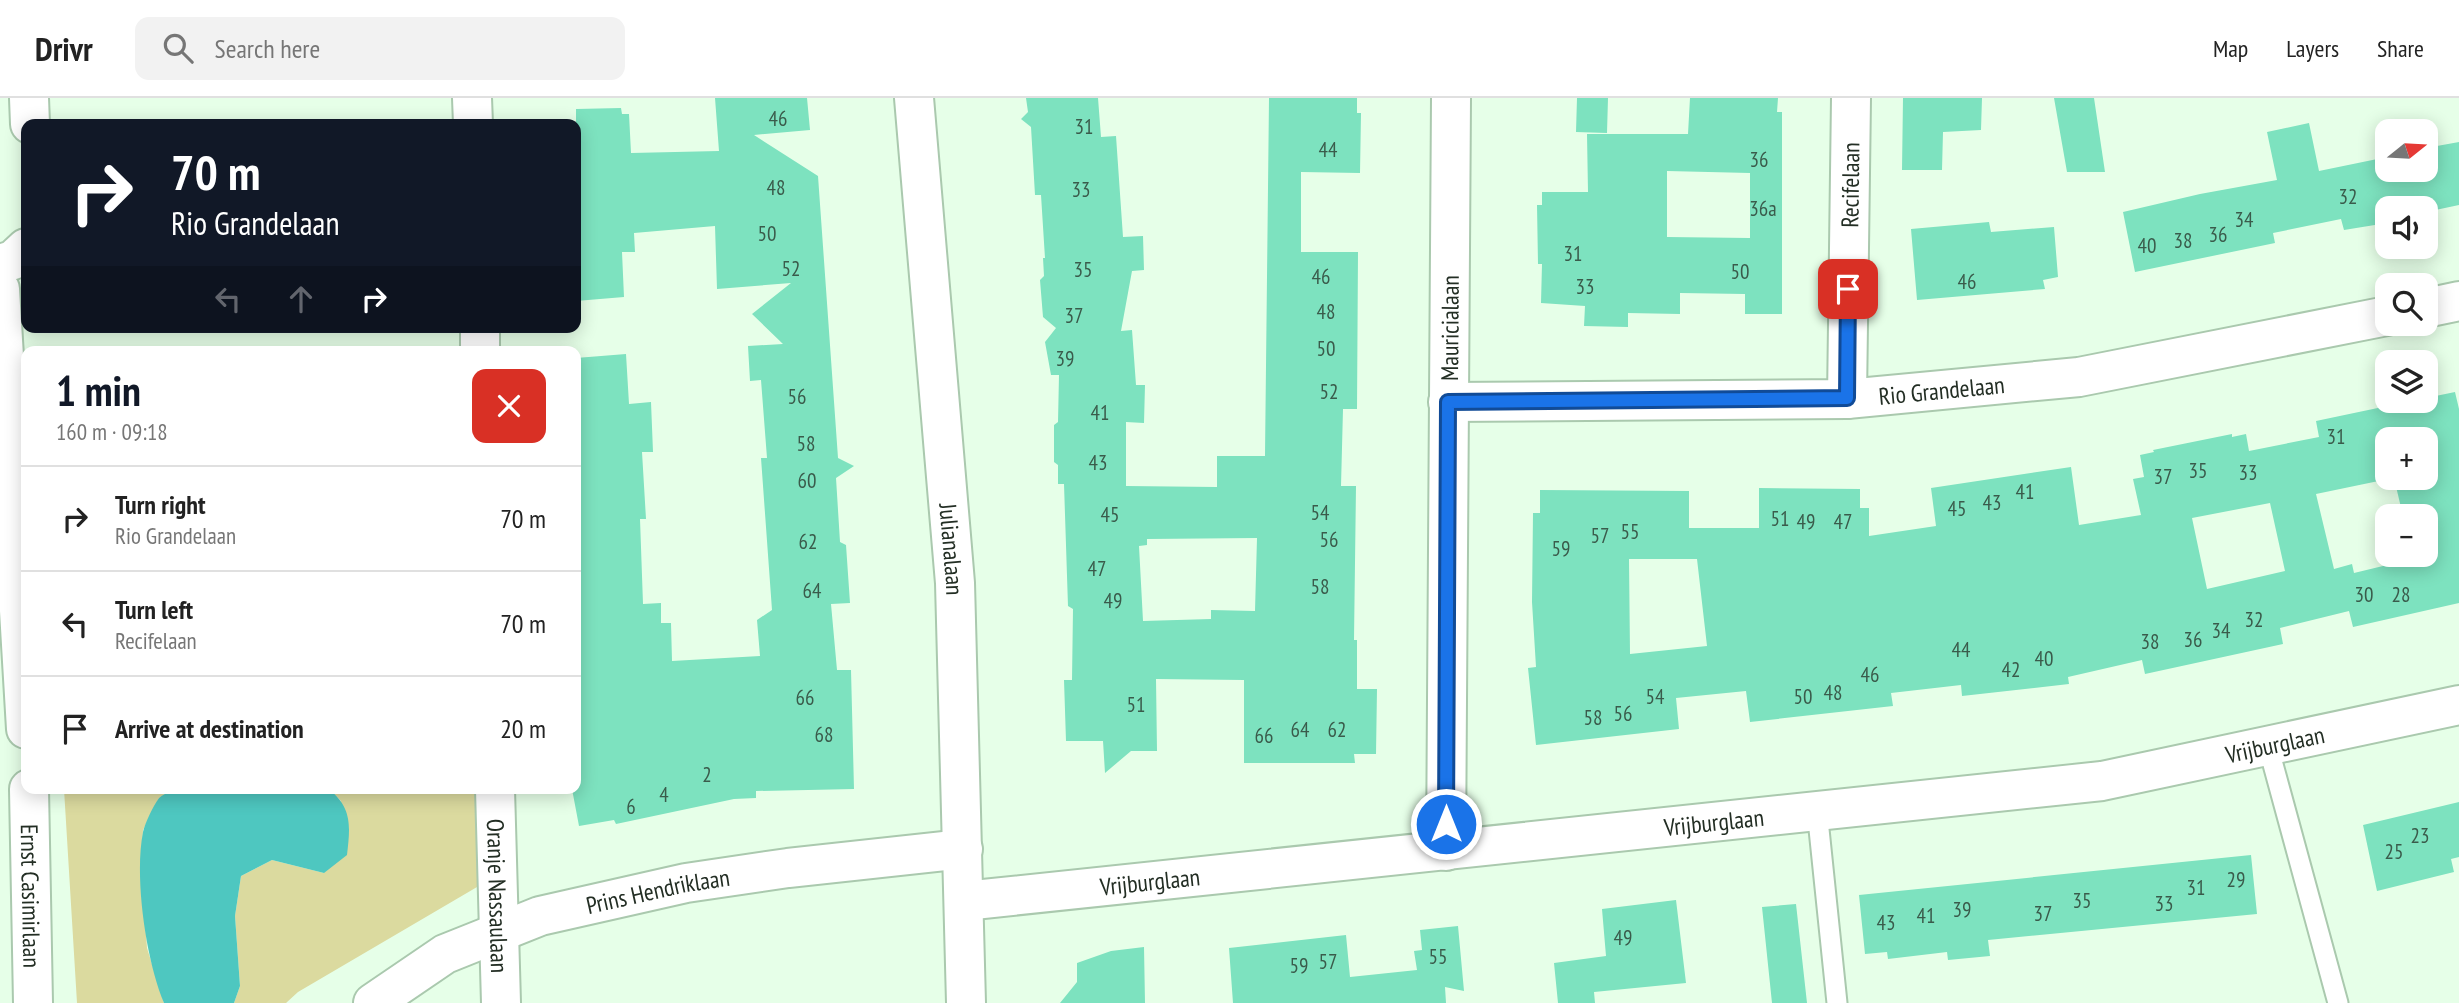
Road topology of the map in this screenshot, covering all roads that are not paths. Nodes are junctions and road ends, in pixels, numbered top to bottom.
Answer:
1 (29, 98) edge
2 (472, 98) edge
3 (914, 98) edge
4 (1451, 98) edge
5 (1851, 98) edge
6 (30, 119) edge
7 (473, 119) edge
8 (21, 253) edge
9 (0, 264) edge
10 (0, 289) edge
11 (2459, 301) edge
12 (2438, 305) edge
13 (2375, 318) edge
14 (1847, 398) junction
15 (1448, 402) junction
16 (21, 644) edge
17 (2459, 705) edge
18 (2268, 746) junction
19 (29, 794) edge
20 (495, 794) edge
21 (1818, 810) junction
22 (963, 849) junction
23 (1446, 850) junction
24 (964, 901) junction
25 (500, 931) junction
26 (33, 1003) edge
27 (373, 1003) edge
28 (501, 1003) edge
29 (966, 1003) edge
30 (1838, 1003) edge
31 (2338, 1003) edge

1 - 6 street
2 - 7 street
3 - 22 street, Julianalaan
4 - 15 street, Mauricialaan
5 - 14 street, Recifelaan
8 - 9 street
10 - 16 street
11 - 12 street
13 - 14 street, Rio Grandelaan
14 - 15 street, Rio Grandelaan
15 - 23 street, Mauricialaan
17 - 18 street, Vrijburglaan
18 - 21 street, Vrijburglaan
18 - 31 lane
19 - 26 street, Ernst Casimirlaan
20 - 25 street, Oranje Nassaulaan
21 - 23 street, Vrijburglaan
21 - 30 lane
22 - 24 street, Julianalaan
22 - 25 street, Prins Hendriklaan
23 - 24 street, Vrijburglaan
24 - 29 street, Julianalaan
25 - 27 street, Prins Hendriklaan
25 - 28 street, Oranje Nassaulaan

